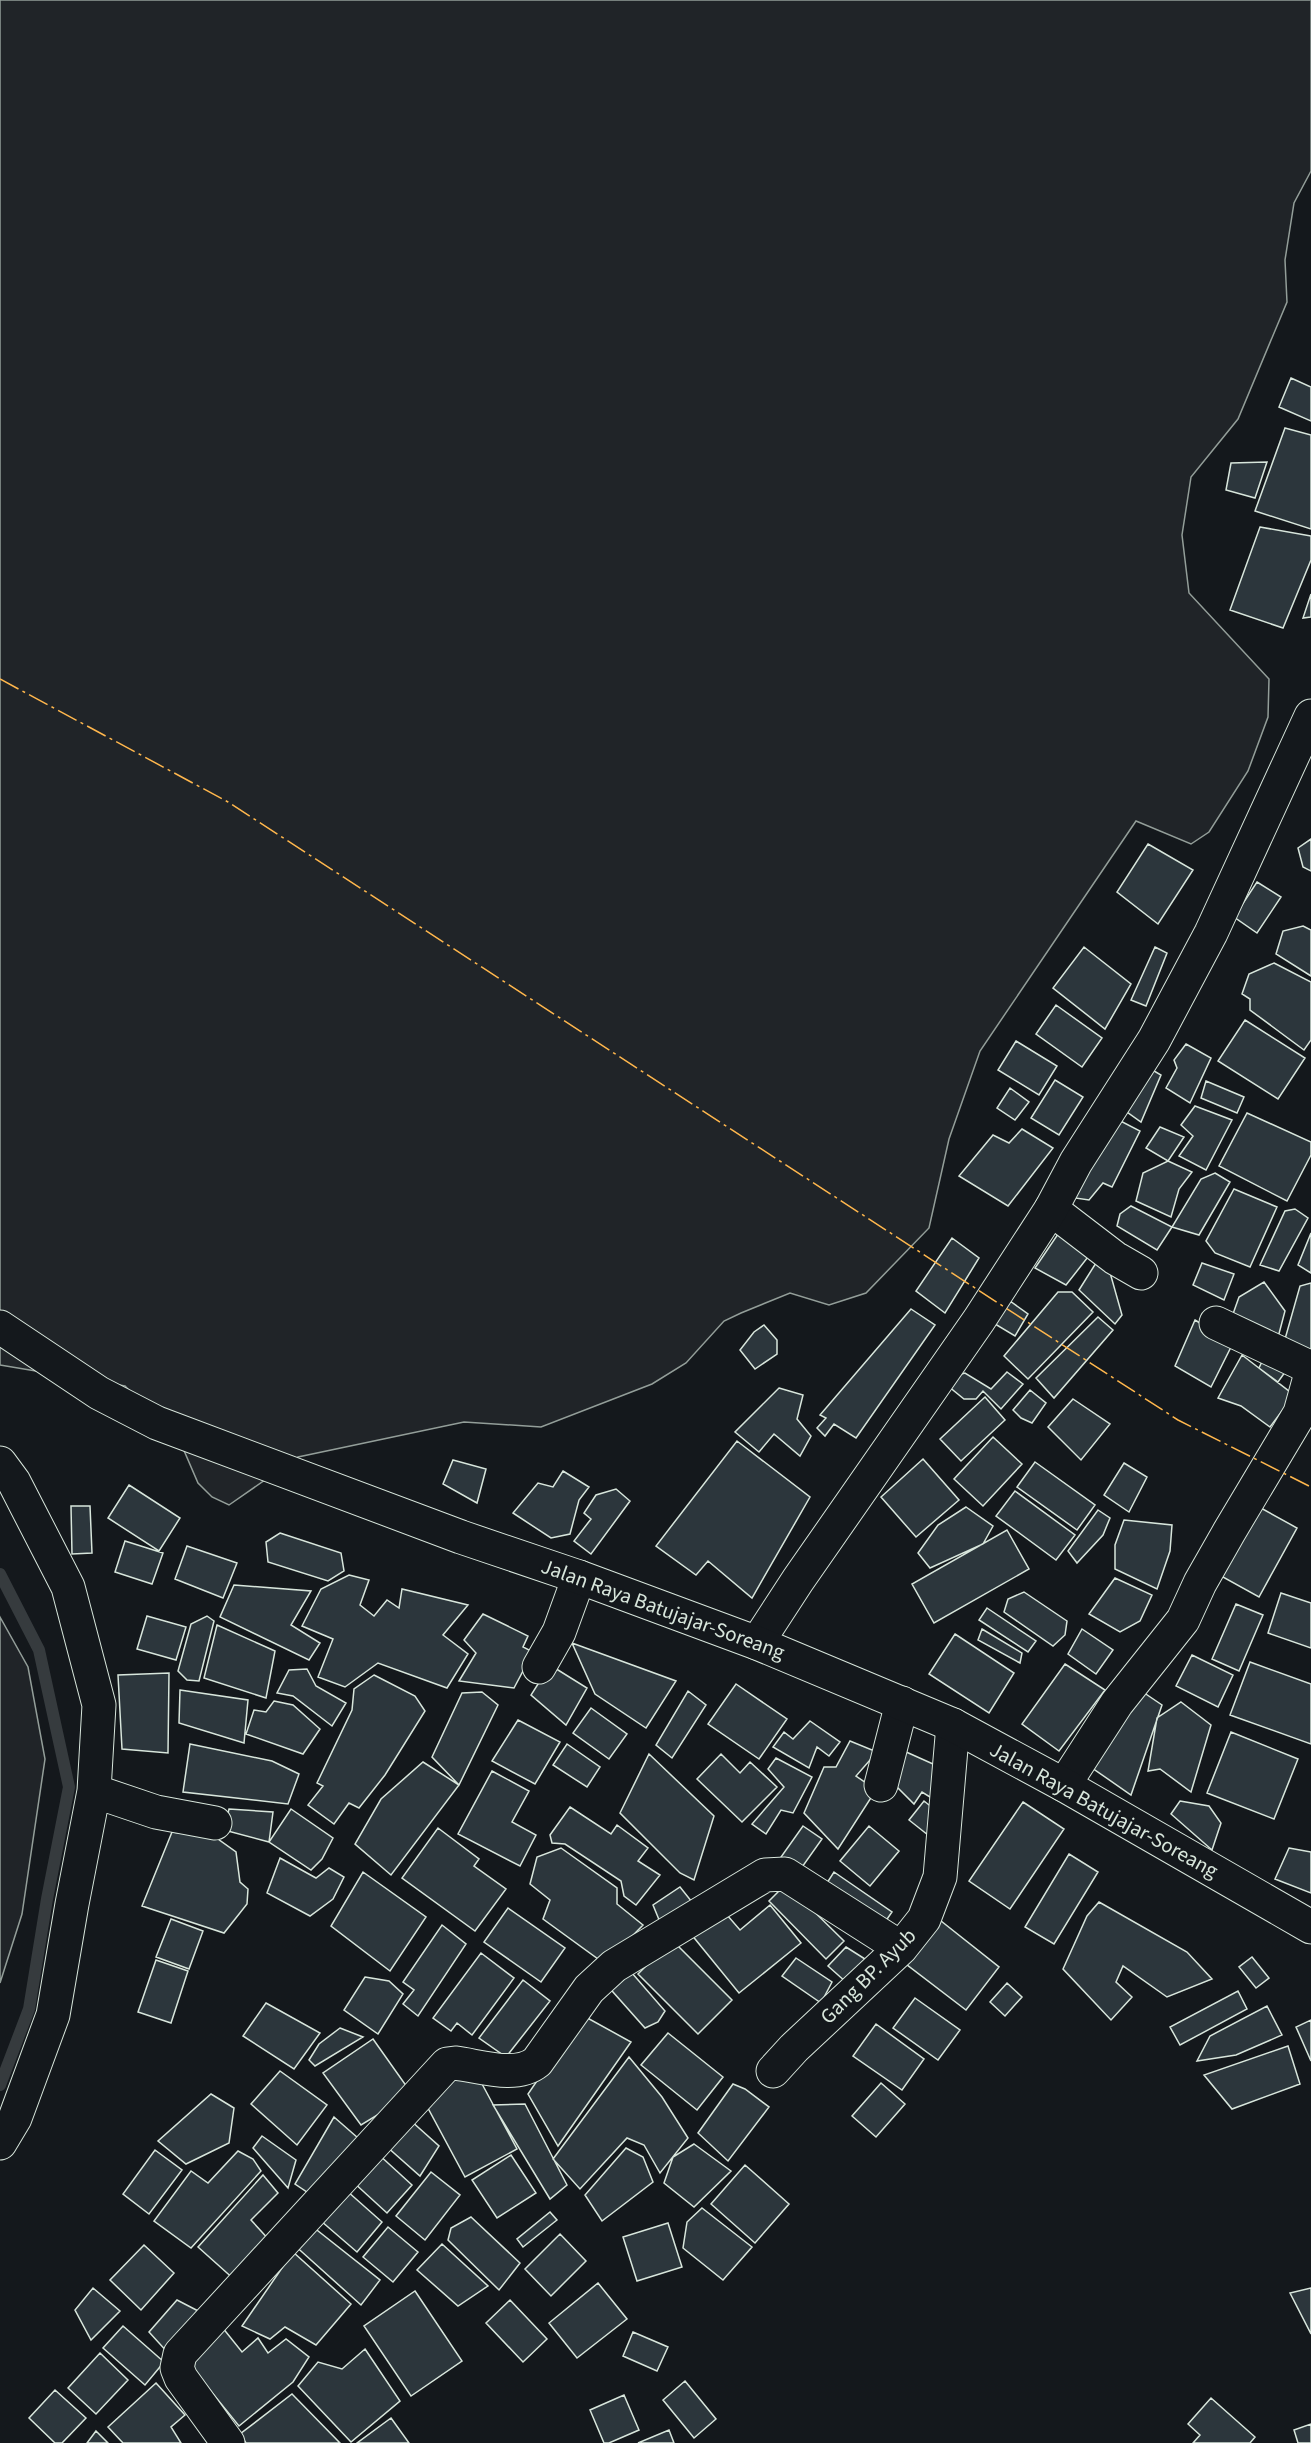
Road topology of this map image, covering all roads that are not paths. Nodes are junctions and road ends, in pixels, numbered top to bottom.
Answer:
1 (1311, 716) edge
2 (1051, 1209) junction
3 (1140, 1273) dead end
4 (1216, 1323) dead end
5 (0, 1327) edge
6 (0, 1462) edge
7 (579, 1577) junction
8 (757, 1643) junction
9 (539, 1667) dead end
10 (902, 1703) junction
11 (953, 1725) junction
12 (881, 1785) dead end
13 (1064, 1785) junction
14 (94, 1791) junction
15 (215, 1823) dead end
16 (1311, 1927) edge
17 (901, 1948) junction
18 (773, 2071) dead end
19 (0, 2144) edge
20 (228, 2443) edge

1 - 2 main road
2 - 3 main road
2 - 8 main road
4 - 13 main road
5 - 7 main road, Jalan Raya Batujajar-Soreang
6 - 14 main road
7 - 8 main road, Jalan Raya Batujajar-Soreang
7 - 9 main road
8 - 10 main road, Jalan Raya Batujajar-Soreang
10 - 11 main road, Jalan Raya Batujajar-Soreang
10 - 12 main road
11 - 13 main road, Jalan Raya Batujajar-Soreang
11 - 17 main road, Gang BP. Ayub
13 - 16 main road, Jalan Raya Batujajar-Soreang
14 - 15 main road
14 - 19 main road
17 - 18 main road, Gang BP. Ayub
17 - 20 main road

